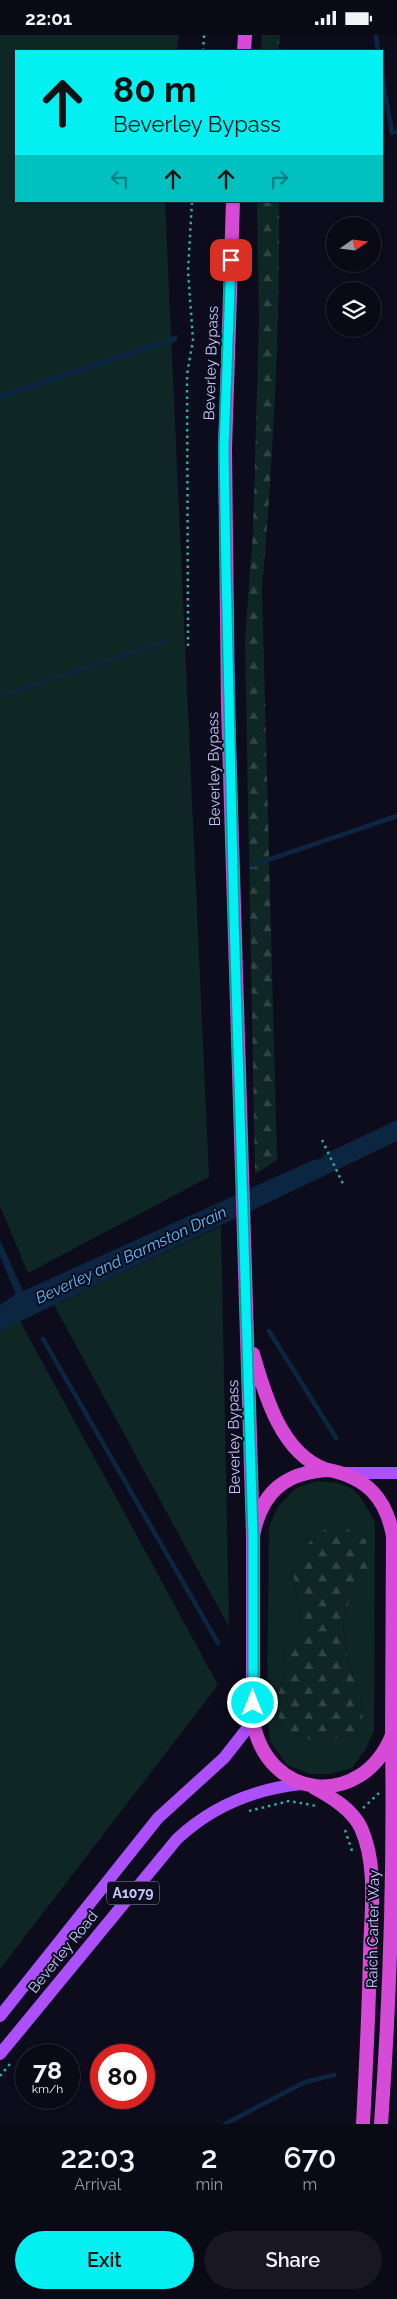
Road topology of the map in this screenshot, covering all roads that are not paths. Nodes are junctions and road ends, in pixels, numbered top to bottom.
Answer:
1 (245, 35) edge
2 (244, 50) edge
3 (234, 202) edge
4 (248, 1336) junction
5 (329, 1470) junction
6 (344, 1473) junction
7 (397, 1473) edge
8 (395, 1532) edge
9 (253, 1537) junction
10 (253, 1721) junction
11 (392, 1735) junction
12 (306, 1785) junction
13 (0, 2016) edge
14 (0, 2054) edge
15 (363, 2124) edge
16 (381, 2124) edge

1 - 2 highway
3 - 4 highway, Beverley Bypass
4 - 5 highway, Beverley Bypass
4 - 9 highway, Beverley Bypass
5 - 6 highway, A1079
5 - 9 highway, A1079
6 - 7 main road
6 - 8 highway, A1079
8 - 11 highway, A1079
9 - 10 highway, A1079
10 - 12 highway, A1079
10 - 13 main road, Beverley Road / A1079
11 - 12 highway, A1079
11 - 16 highway, Raich Carter Way
12 - 14 main road, Beverley Road / A1079
12 - 15 highway, Raich Carter Way

